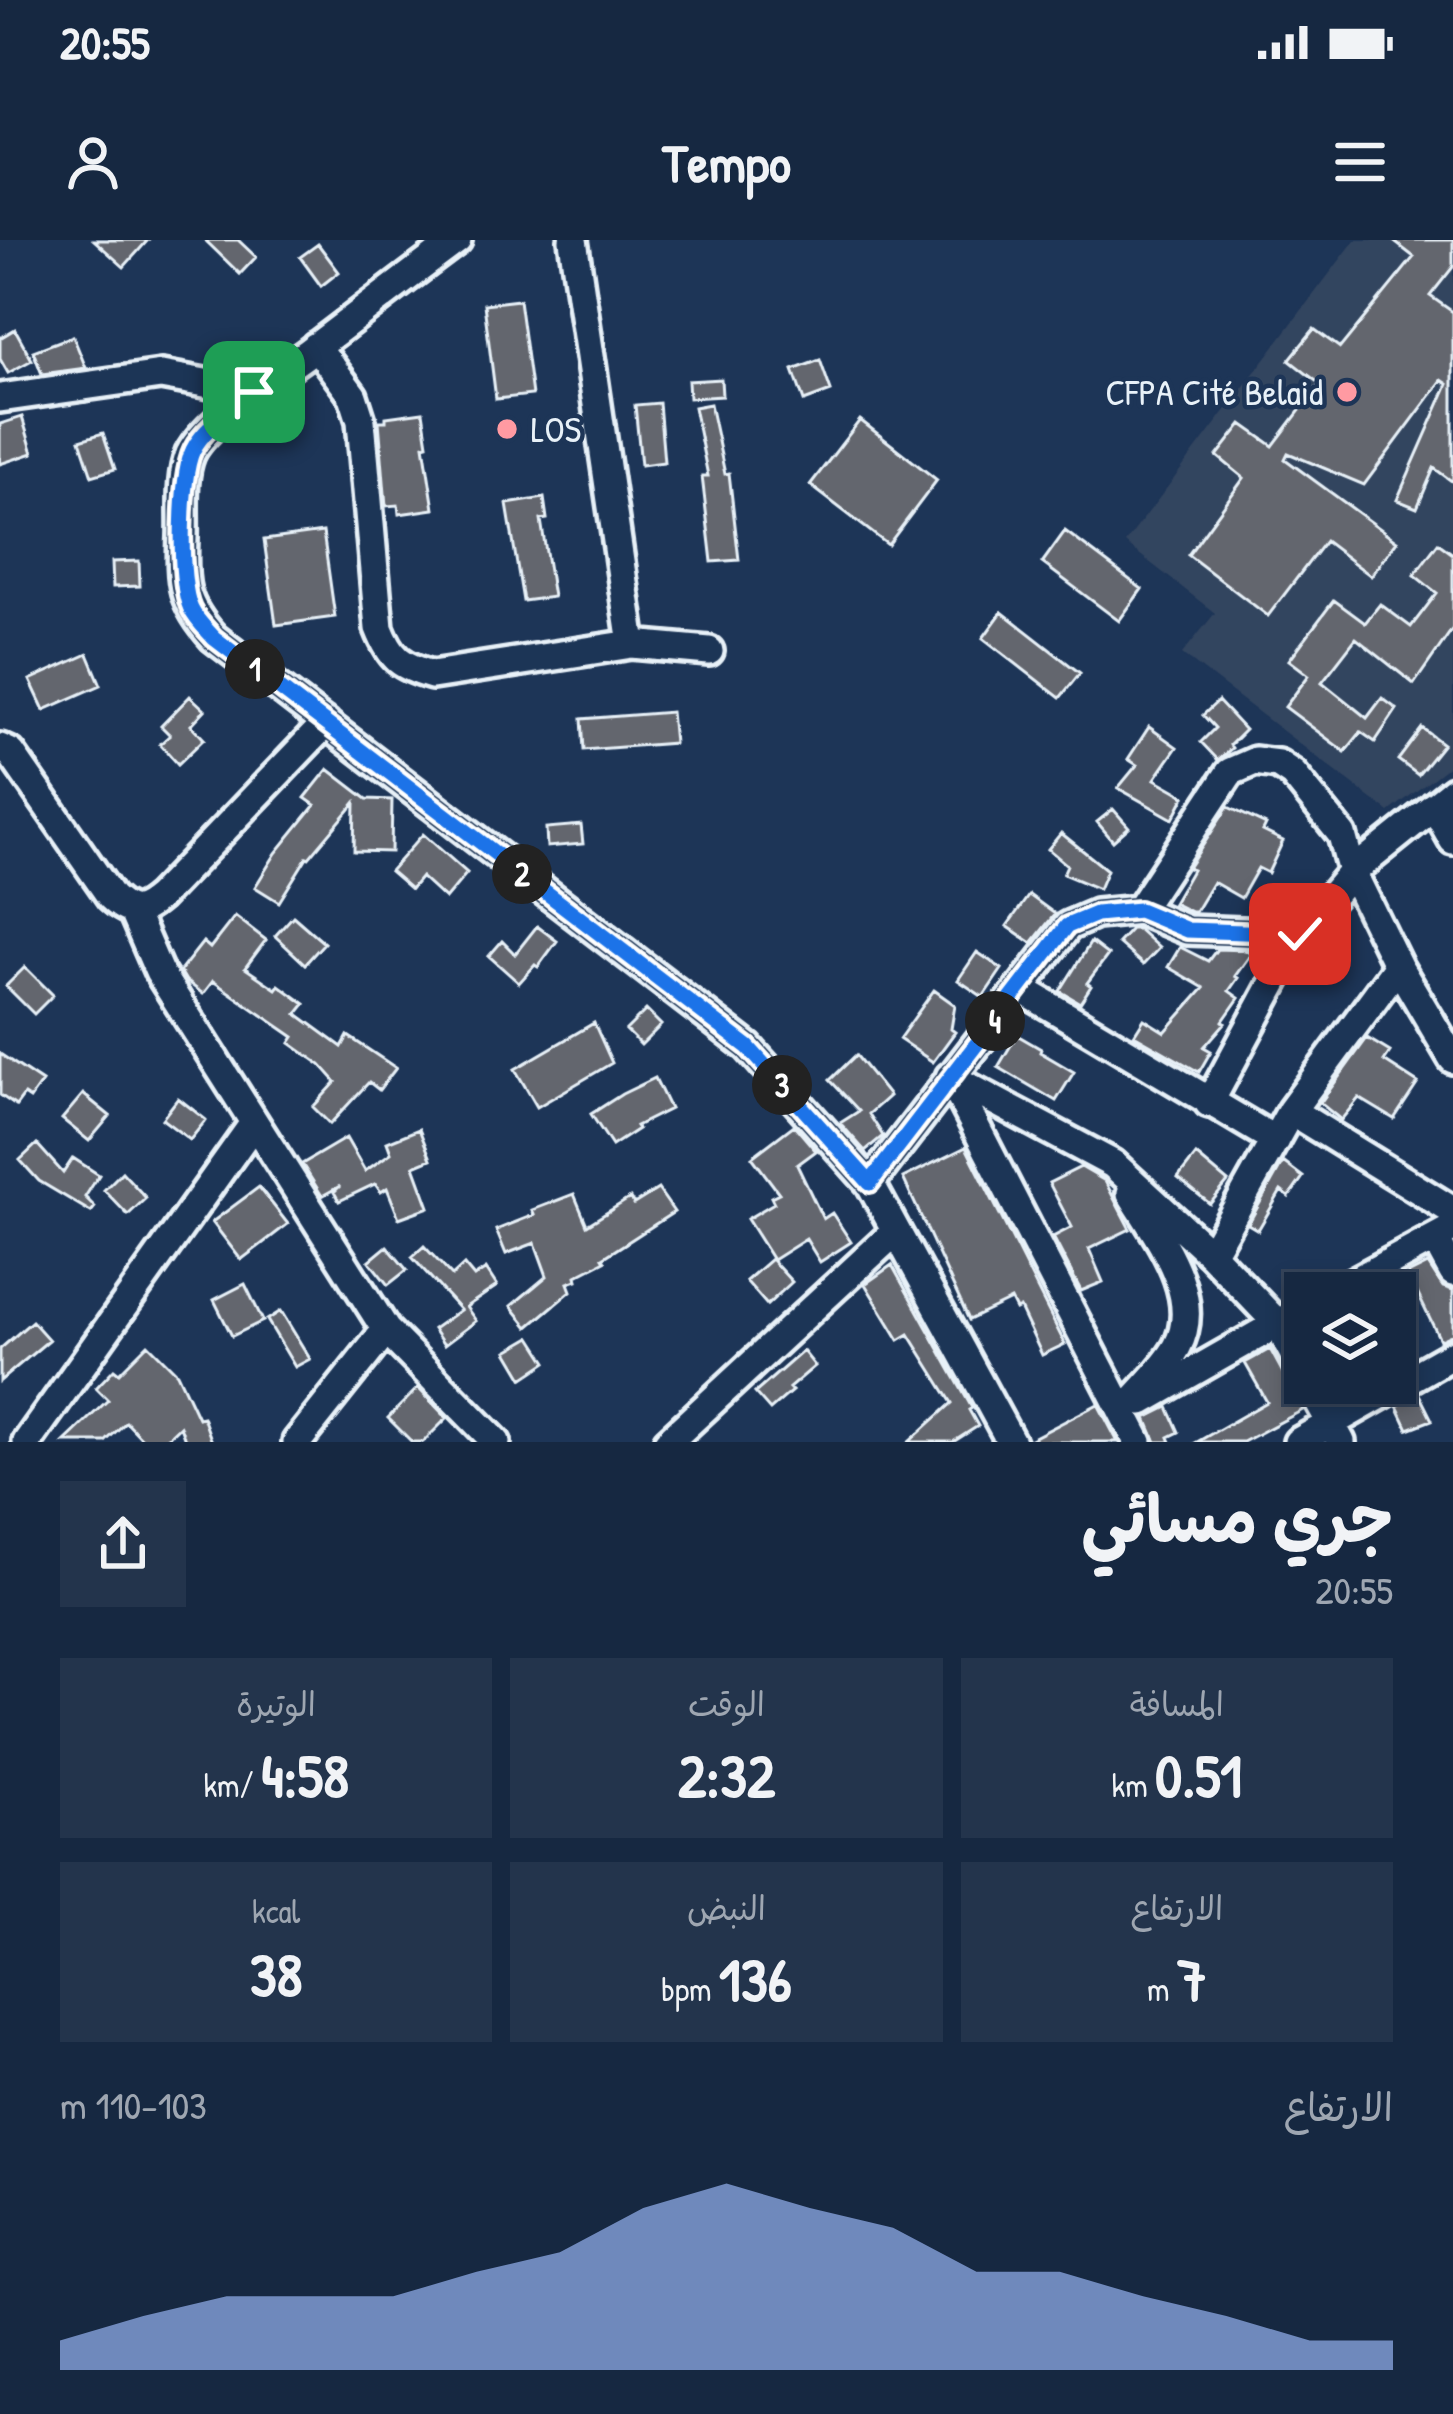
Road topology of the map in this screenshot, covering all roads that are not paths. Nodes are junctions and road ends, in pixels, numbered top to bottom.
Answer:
1 (457, 240) edge
2 (573, 240) edge
3 (316, 346) junction
4 (254, 392) junction
5 (0, 398) edge
6 (632, 644) junction
7 (709, 651) dead end
8 (326, 723) junction
9 (0, 748) edge
10 (1444, 798) edge
11 (1453, 840) edge
12 (1352, 872) junction
13 (1139, 910) junction
14 (133, 912) junction
15 (1300, 934) junction
16 (1398, 966) junction
17 (1021, 989) junction
18 (1453, 1059) edge
19 (950, 1078) junction
20 (1209, 1103) junction
21 (1291, 1111) junction
22 (254, 1123) junction
23 (1275, 1140) junction
24 (1113, 1164) junction
25 (870, 1183) junction
26 (1453, 1211) edge
27 (896, 1231) junction
28 (1444, 1234) edge
29 (1211, 1255) junction
30 (1373, 1272) edge
31 (1453, 1272) edge
32 (1284, 1319) edge
33 (1276, 1323) junction
34 (386, 1330) junction
35 (1284, 1337) edge
36 (1453, 1354) edge
37 (1320, 1404) edge
38 (1123, 1412) junction
39 (1336, 1433) edge
40 (1002, 1438) edge
41 (27, 1442) edge
42 (297, 1442) edge
43 (496, 1442) edge
44 (668, 1442) edge
45 (1138, 1442) edge
46 (1298, 1442) edge

1 - 3 street
2 - 6 street
3 - 4 street
3 - 6 street
4 - 5 street
4 - 8 street
6 - 7 street
8 - 14 street
8 - 25 street
9 - 14 street
10 - 11 street
10 - 12 street
12 - 13 street
12 - 15 street
12 - 16 street
13 - 15 street
13 - 17 street
14 - 22 street
15 - 20 street
16 - 18 street
16 - 21 street
17 - 19 street
17 - 20 street
19 - 24 street
19 - 25 street
19 - 38 street
20 - 23 street
21 - 23 street
21 - 26 street
22 - 34 street
22 - 41 street
23 - 29 street
24 - 29 street
24 - 38 street
25 - 27 street
27 - 40 street
27 - 44 street
28 - 30 street
28 - 31 street
29 - 33 street
32 - 33 street
33 - 35 street
33 - 38 street
34 - 42 street
34 - 43 street
36 - 39 street
37 - 39 street
38 - 45 street
39 - 46 street

